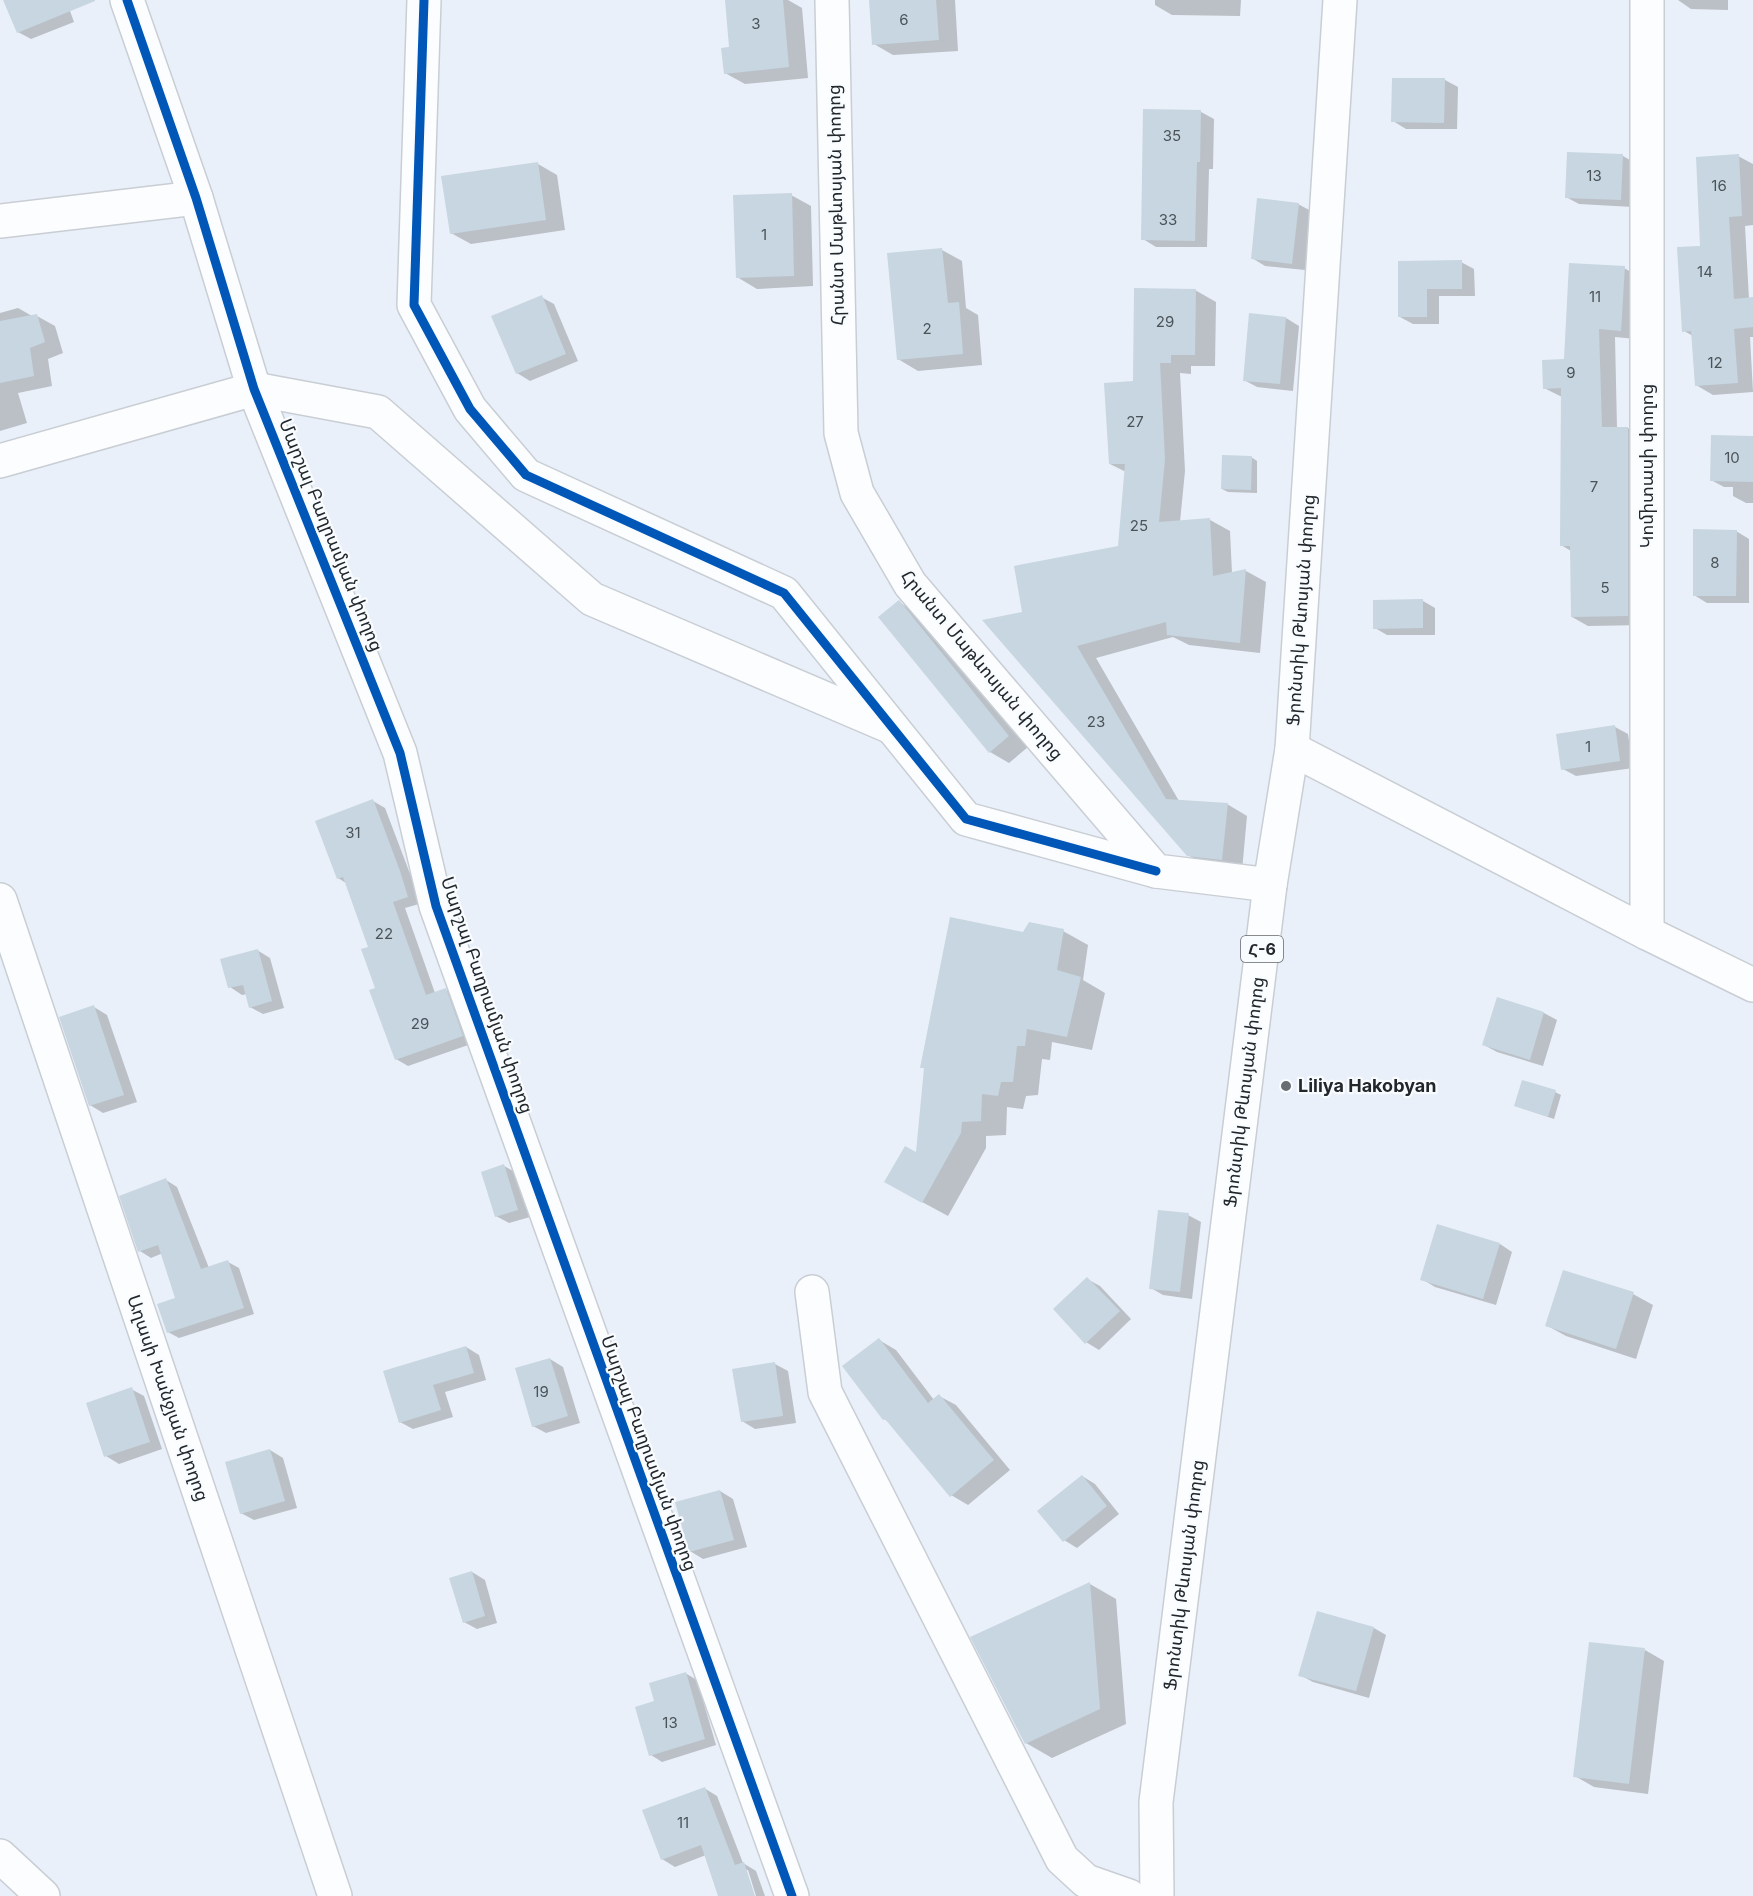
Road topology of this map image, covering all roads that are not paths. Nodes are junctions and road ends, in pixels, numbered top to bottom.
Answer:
1 (128, 0) edge
2 (424, 0) edge
3 (832, 0) edge
4 (1340, 0) edge
5 (1647, 0) edge
6 (196, 198) junction
7 (0, 221) edge
8 (254, 389) junction
9 (0, 461) edge
10 (892, 728) junction
11 (1292, 749) junction
12 (1156, 871) junction
13 (1270, 885) junction
14 (0, 900) edge
15 (1647, 933) junction
16 (1753, 985) edge
17 (812, 1292) dead end
18 (0, 1856) edge
19 (43, 1896) edge
20 (335, 1896) edge
21 (792, 1896) edge
22 (1129, 1896) edge
23 (1157, 1896) edge

1 - 6 street, Մարշալ Բաղրամյան փողոց
2 - 10 street
3 - 12 street, Հրանտ Մաթևոսյան փողոց
4 - 11 street, Ֆրոնտիկ Թևոսյան փողոց / Հ-6
5 - 15 street, Կոմիտասի փողոց
6 - 7 street
6 - 8 street, Մարշալ Բաղրամյան փողոց
8 - 9 street
8 - 10 street
8 - 21 street, Մարշալ Բաղրամյան փողոց
10 - 12 street
11 - 13 street, Ֆրոնտիկ Թևոսյան փողոց / Հ-6
11 - 15 street
12 - 13 street
13 - 23 street, Ֆրոնտիկ Թևոսյան փողոց / Հ-6
14 - 20 street, Աղասի Խանջյան փողոց
15 - 16 street
17 - 22 street
18 - 19 street

